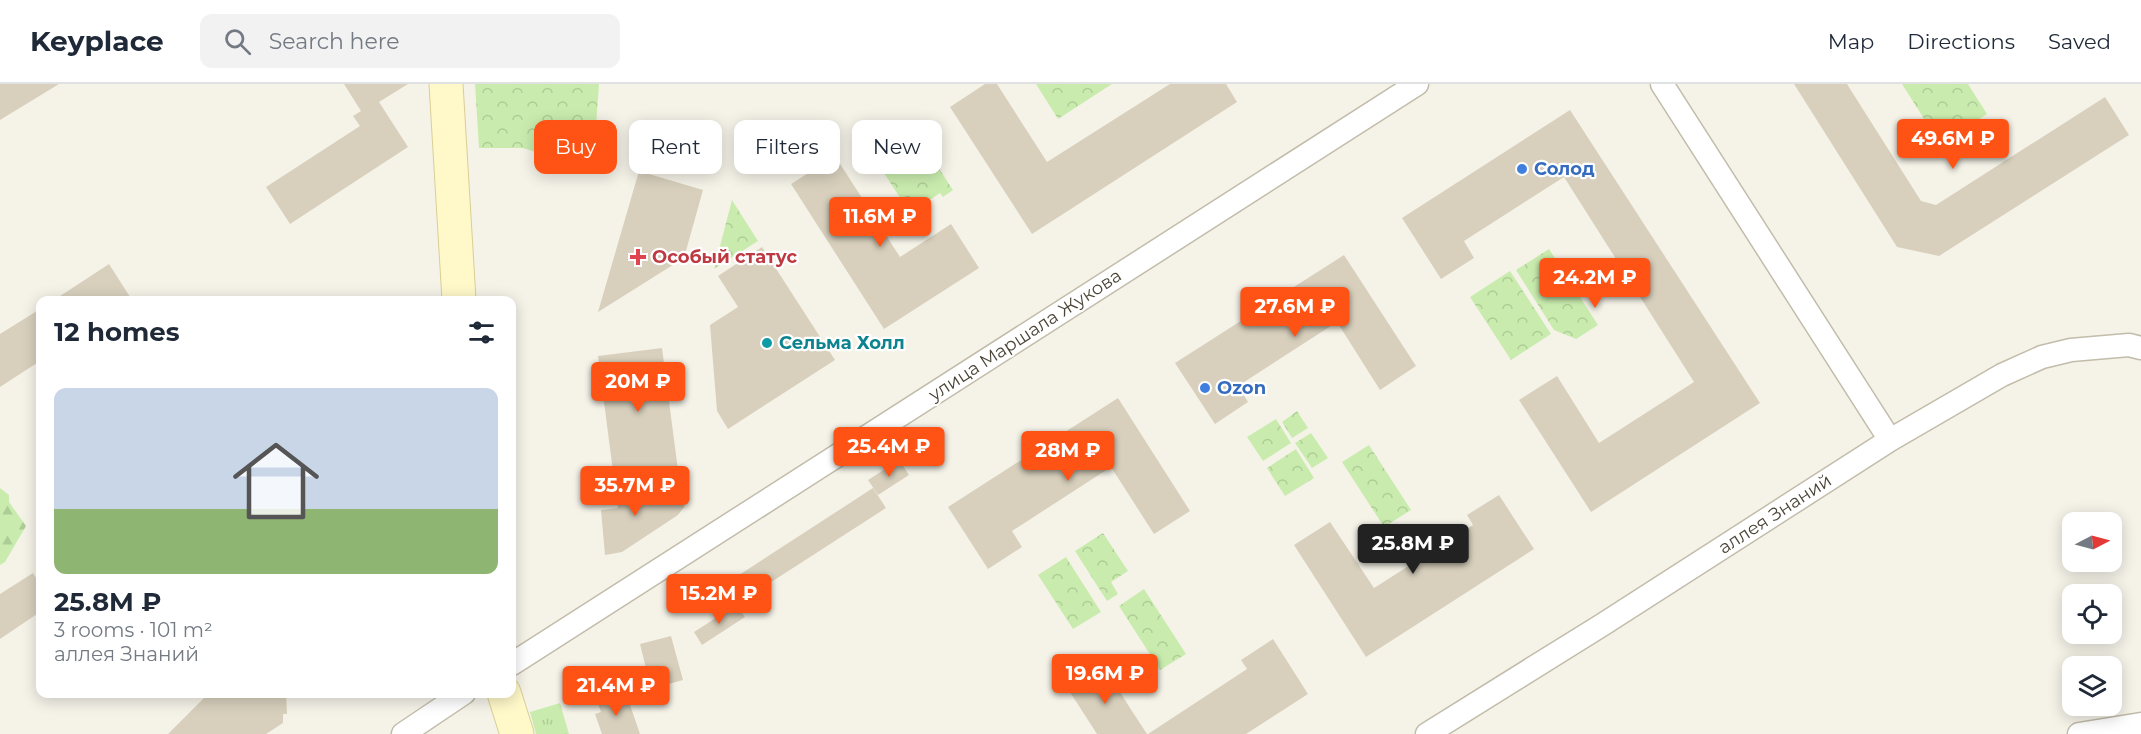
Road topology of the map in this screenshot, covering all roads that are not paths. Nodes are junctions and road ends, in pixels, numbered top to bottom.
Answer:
1 (446, 84) edge
2 (1417, 84) edge
3 (1662, 84) edge
4 (459, 296) edge
5 (2141, 348) edge
6 (1890, 441) junction
7 (516, 661) edge
8 (457, 698) edge
9 (506, 698) edge
10 (2141, 724) edge
11 (403, 734) edge
12 (517, 734) edge
13 (1427, 734) edge
14 (2079, 734) edge

1 - 4 main road
2 - 7 street, улица Маршала Жукова
3 - 6 street
5 - 6 street, аллея Знаний
6 - 13 street, аллея Знаний
8 - 11 street
9 - 12 main road
10 - 14 street

